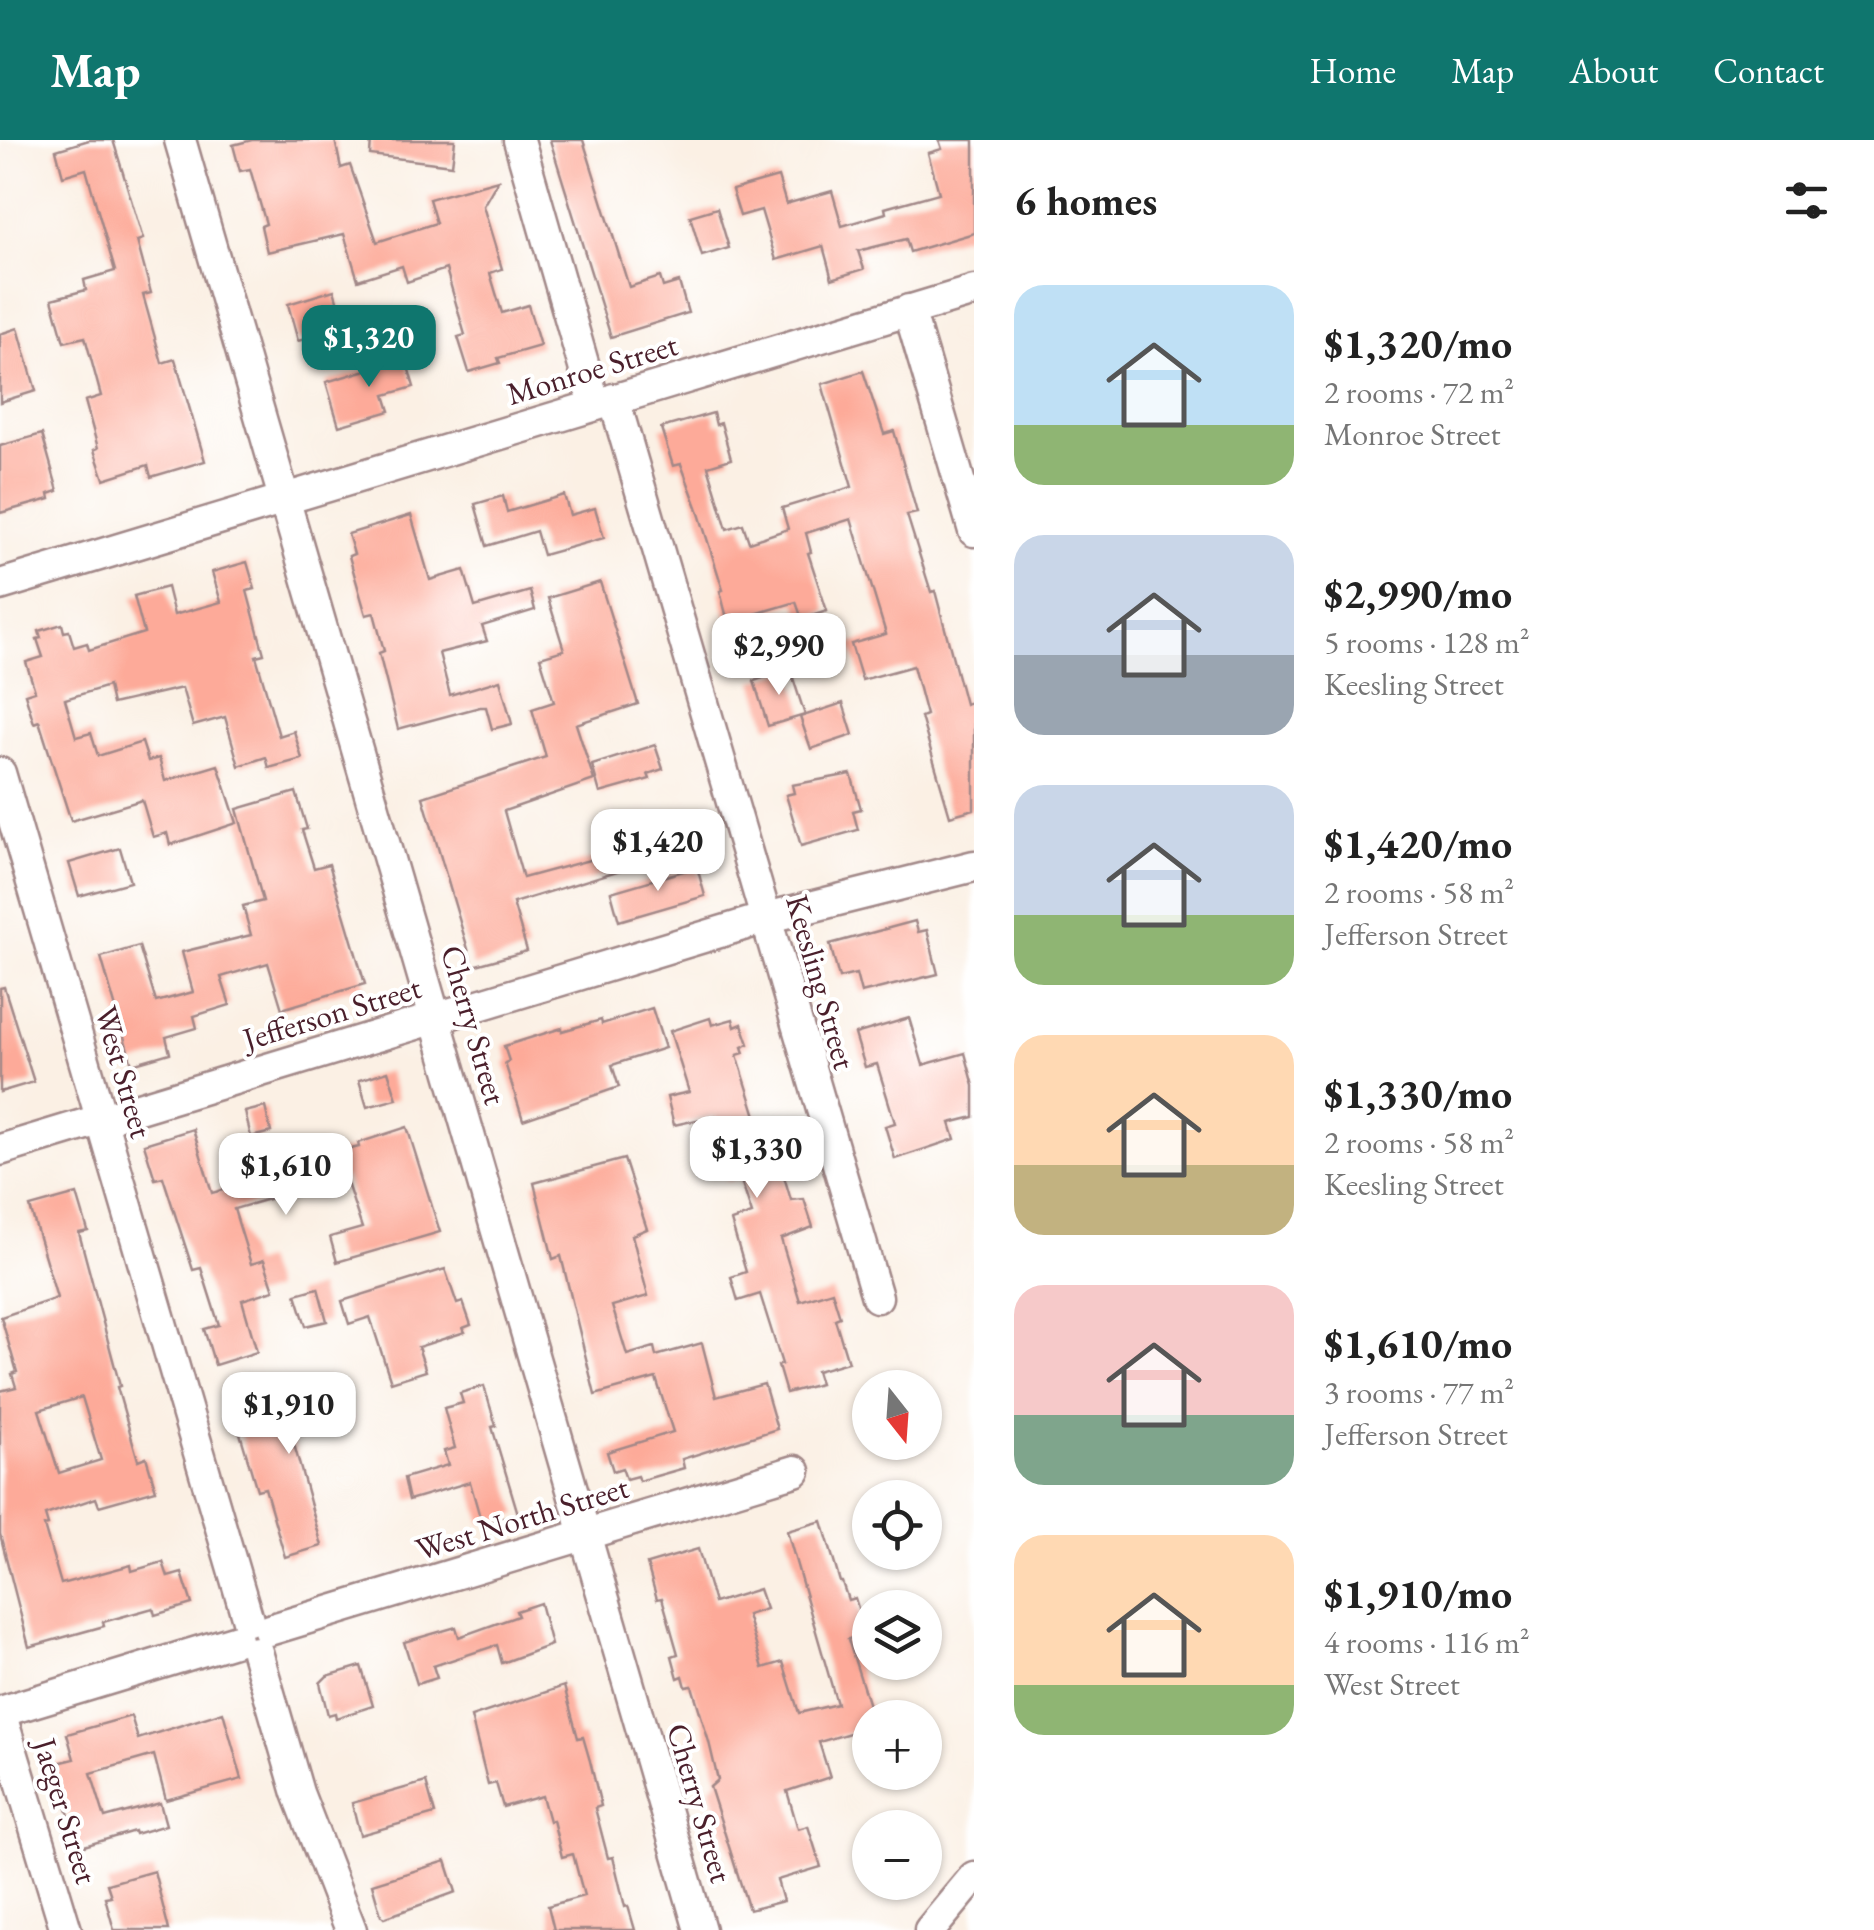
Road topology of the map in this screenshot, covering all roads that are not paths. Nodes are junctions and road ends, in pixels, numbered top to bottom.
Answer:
1 (180, 140) edge
2 (519, 140) edge
3 (974, 291) edge
4 (909, 310) junction
5 (605, 402) junction
6 (284, 498) junction
7 (974, 531) edge
8 (0, 584) edge
9 (0, 773) edge
10 (974, 866) edge
11 (766, 918) junction
12 (435, 1018) junction
13 (101, 1119) junction
14 (0, 1150) edge
15 (877, 1297) dead end
16 (795, 1472) dead end
17 (586, 1534) junction
18 (253, 1636) junction
19 (0, 1712) edge
20 (974, 1877) edge
21 (66, 1930) edge
22 (351, 1930) edge
23 (700, 1930) edge
24 (930, 1930) edge

1 - 6 street, Cherry Street
2 - 5 street, Keesling Street
3 - 4 street, Monroe Street
4 - 5 street, Monroe Street
4 - 7 street
5 - 6 street, Monroe Street
5 - 11 street, Keesling Street
6 - 8 street, Monroe Street
6 - 12 street, Cherry Street
9 - 13 street, West Street
10 - 11 street, Jefferson Street
11 - 12 street, Jefferson Street
11 - 15 street, Keesling Street
12 - 13 street, Jefferson Street
12 - 17 street, Cherry Street
13 - 14 street, Jefferson Street
13 - 18 street, West Street
16 - 17 street, West North Street
17 - 18 street, West North Street
17 - 23 street, Cherry Street
18 - 19 street, West North Street
18 - 22 street, West Street
19 - 21 street, Jaeger Street
20 - 24 street

